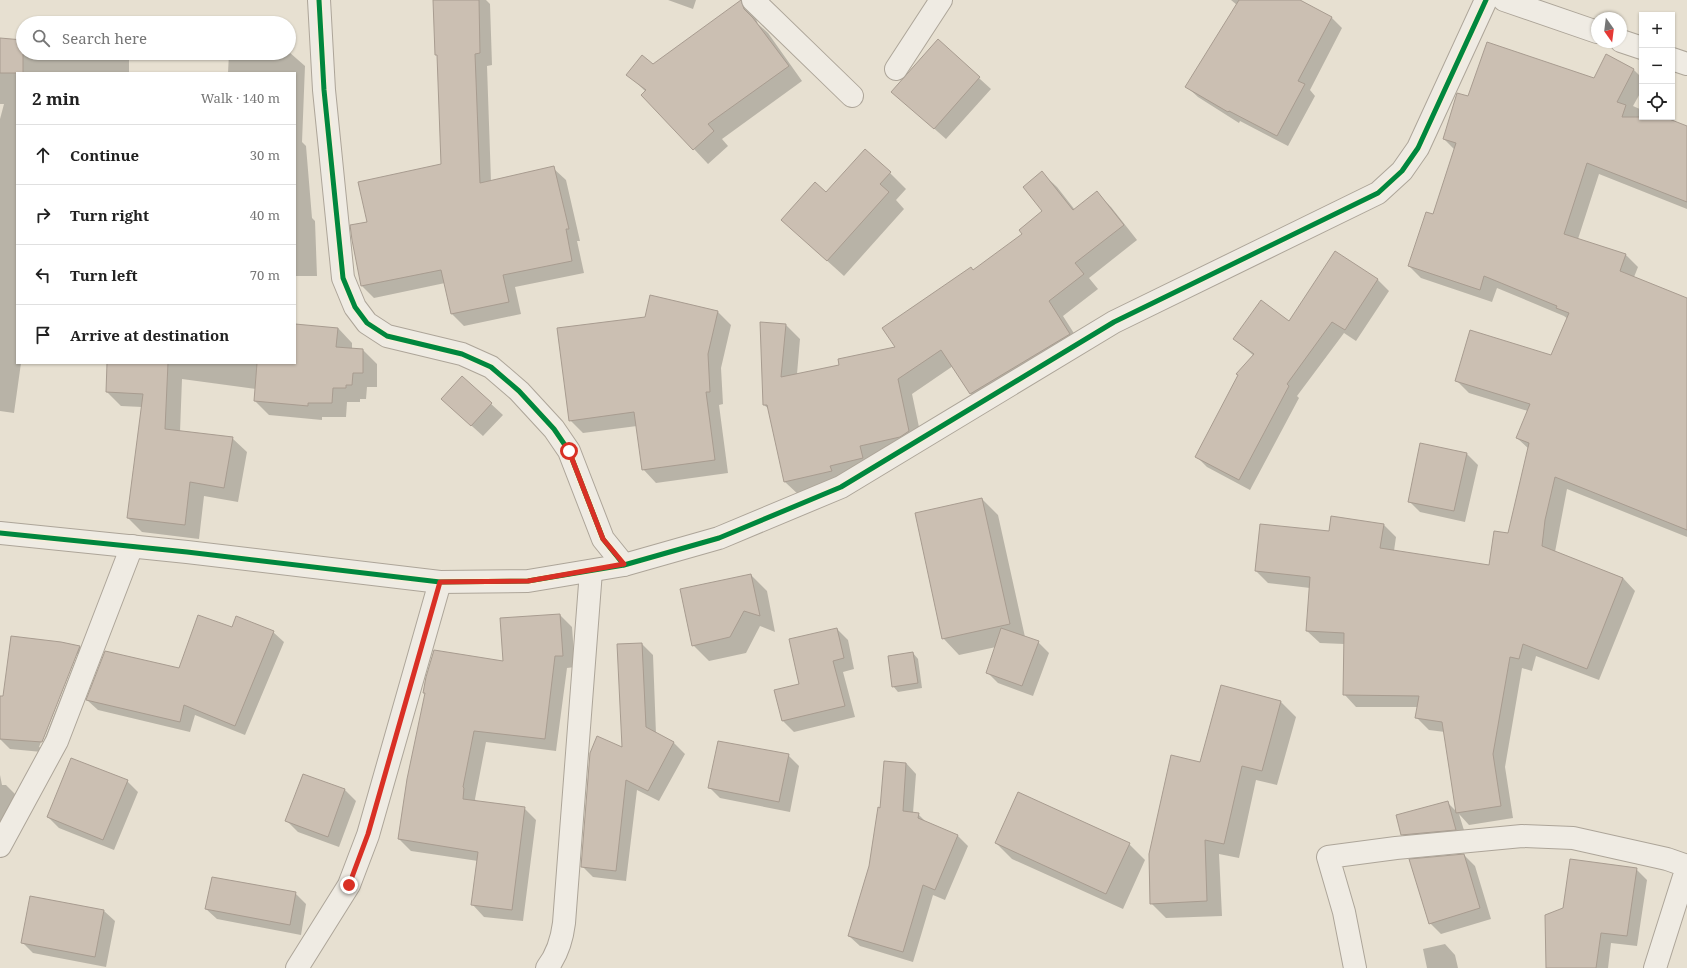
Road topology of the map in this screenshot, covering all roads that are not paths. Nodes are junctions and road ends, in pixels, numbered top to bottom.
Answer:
1 (319, 0) edge
2 (753, 0) edge
3 (941, 0) edge
4 (1486, 0) edge
5 (1504, 0) edge
6 (1591, 30) edge
7 (1627, 43) edge
8 (1639, 47) edge
9 (1675, 60) edge
10 (1687, 64) edge
11 (896, 69) dead end
12 (852, 96) dead end
13 (0, 533) edge
14 (132, 546) junction
15 (624, 564) junction
16 (591, 571) junction
17 (440, 582) junction
18 (0, 846) edge
19 (1687, 866) edge
20 (297, 968) edge
21 (547, 968) edge
22 (1356, 968) edge
23 (1655, 968) edge

1 - 15 street
2 - 12 street
3 - 11 street
4 - 15 street
5 - 6 street
7 - 8 street
9 - 10 street
13 - 14 street
14 - 17 street
14 - 18 street
15 - 16 street
16 - 17 street
16 - 21 street
17 - 20 street
19 - 22 street
19 - 23 street

